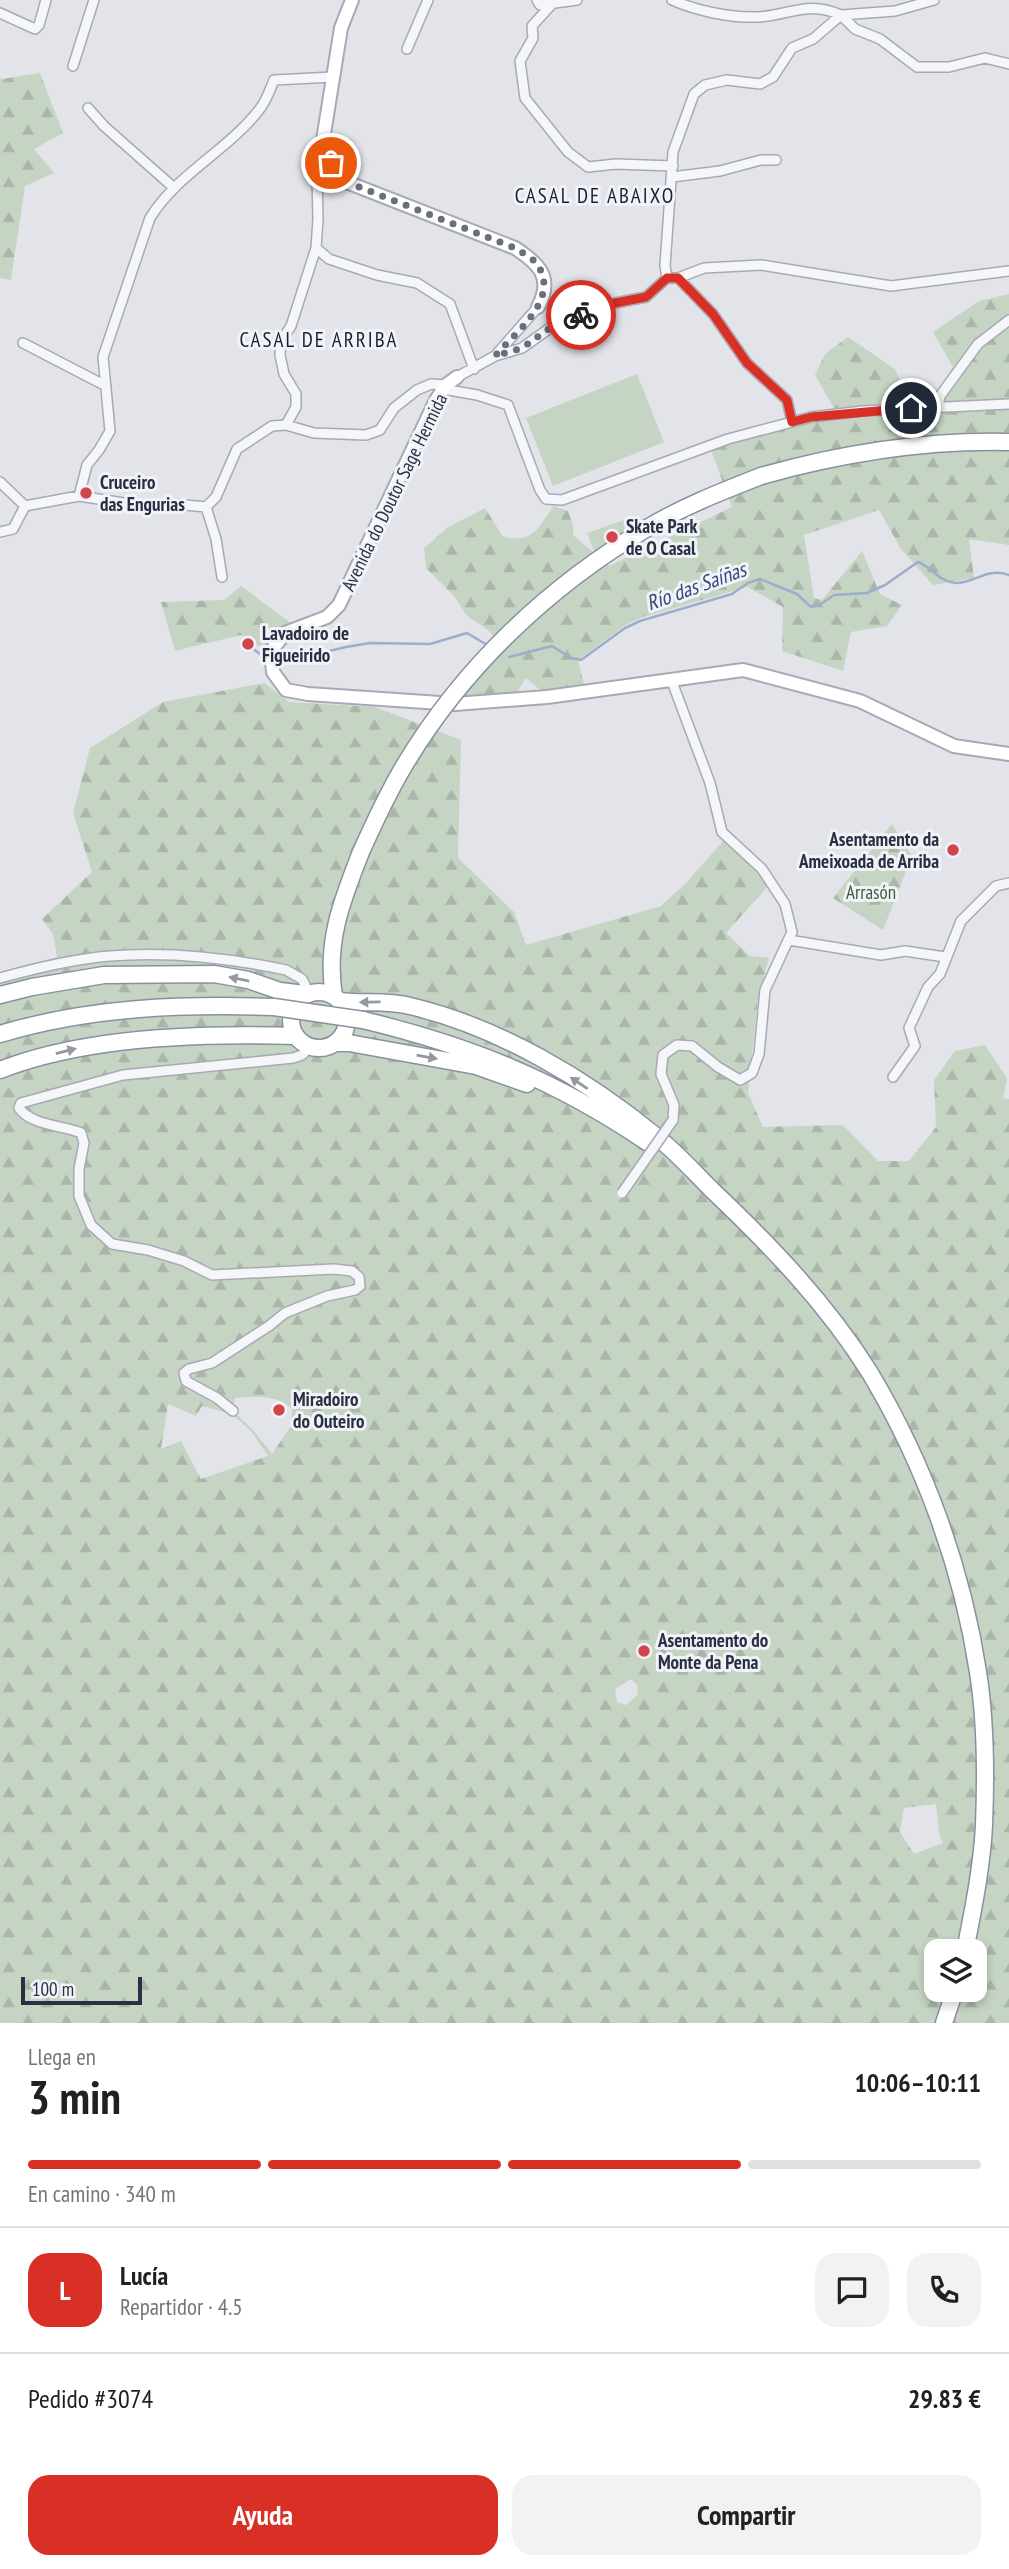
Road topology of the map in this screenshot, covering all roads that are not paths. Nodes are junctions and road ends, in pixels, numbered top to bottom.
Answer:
1 (46, 0) edge
2 (94, 0) edge
3 (352, 0) edge
4 (428, 0) edge
5 (537, 0) edge
6 (577, 0) edge
7 (672, 0) edge
8 (934, 0) edge
9 (553, 3) junction
10 (0, 13) edge
11 (841, 15) junction
12 (407, 49) dead end
13 (1009, 64) edge
14 (73, 66) dead end
15 (333, 76) junction
16 (88, 108) dead end
17 (329, 156) junction
18 (776, 160) dead end
19 (673, 166) junction
20 (672, 177) junction
21 (173, 187) junction
22 (316, 248) junction
23 (1009, 271) edge
24 (667, 278) junction
25 (678, 278) junction
26 (538, 307) joint
27 (1009, 320) edge
28 (23, 342) dead end
29 (495, 356) junction
30 (474, 369) junction
31 (449, 384) junction
32 (106, 386) junction
33 (1009, 404) edge
34 (938, 407) junction
35 (792, 422) junction
36 (286, 425) junction
37 (1009, 442) edge
38 (0, 482) edge
39 (79, 496) junction
40 (25, 506) junction
41 (206, 507) junction
42 (0, 532) edge
43 (222, 577) dead end
44 (671, 679) junction
45 (1009, 754) edge
46 (1009, 883) edge
47 (789, 940) junction
48 (946, 957) junction
49 (330, 961) junction
50 (0, 978) edge
51 (311, 993) junction
52 (0, 996) edge
53 (337, 998) junction
54 (0, 1034) edge
55 (295, 1036) junction
56 (335, 1043) junction
57 (311, 1047) junction
58 (0, 1070) edge
59 (892, 1077) dead end
60 (651, 1145) junction
61 (709, 1186) junction
62 (622, 1193) dead end
63 (233, 1411) dead end
64 (967, 1939) edge
65 (951, 2002) edge
66 (944, 2023) edge

1 - 10 street
2 - 14 street
3 - 15 street
4 - 12 street
5 - 9 street
6 - 9 street
7 - 11 street
8 - 11 street
9 - 19 street
11 - 13 street
11 - 19 street
15 - 17 street
15 - 21 street
16 - 21 street
17 - 22 street
17 - 26 street, Avenida do Doutor Sage Hermida
18 - 20 street
19 - 20 street
20 - 24 street
21 - 32 street
22 - 30 street
22 - 36 street
23 - 25 street
24 - 25 street
24 - 29 street
25 - 35 street
26 - 29 street, Avenida do Doutor Sage Hermida
27 - 34 street
28 - 32 street
29 - 30 street, Avenida do Doutor Sage Hermida
30 - 31 street, Avenida do Doutor Sage Hermida
31 - 35 street
31 - 36 street
31 - 44 street, Avenida do Doutor Sage Hermida
32 - 39 street
33 - 34 street
34 - 35 street
36 - 41 street
37 - 49 highway, bridge
38 - 40 street
39 - 40 street
39 - 41 street
40 - 42 street
41 - 43 street
44 - 45 street
44 - 47 street
46 - 48 street
47 - 48 street
47 - 62 street, bridge
48 - 59 street
49 - 51 highway
49 - 53 highway
50 - 51 street
51 -> 52 highway
51 - 53 highway
51 - 55 highway
53 - 56 highway
61 -> 53 highway
54 - 60 highway, bridge
55 - 57 highway
58 -> 55 highway
56 - 57 highway
56 -> 60 highway
57 - 63 street
60 - 61 highway
61 - 64 highway
65 - 66 highway

